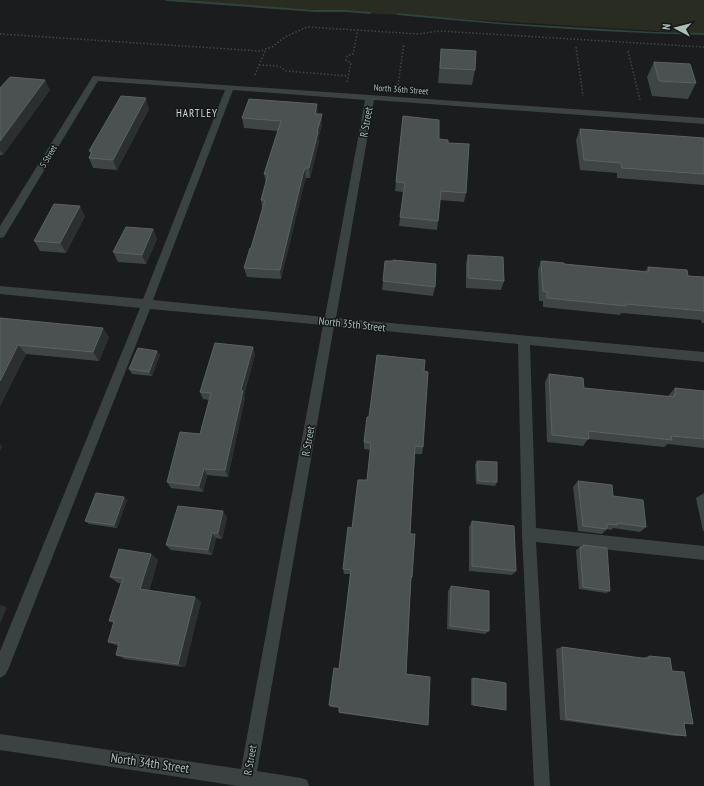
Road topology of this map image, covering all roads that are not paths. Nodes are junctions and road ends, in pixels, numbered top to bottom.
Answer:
1 (96, 78) joint
2 (230, 87) junction
3 (370, 97) junction
4 (704, 121) edge
5 (0, 234) edge
6 (0, 290) edge
7 (146, 304) junction
8 (330, 322) junction
9 (524, 340) junction
10 (704, 357) edge
11 (529, 534) junction
12 (704, 553) edge
13 (0, 670) edge
14 (0, 742) edge
15 (246, 782) edge
16 (301, 786) edge
17 (542, 786) edge

1 - 2 street, North 36th Street
1 - 5 street, S Street
2 - 3 street, North 36th Street
2 - 7 street
3 - 4 street, North 36th Street
3 - 8 street, R Street
6 - 7 street, North 35th Street
7 - 8 street, North 35th Street
7 - 13 street
8 - 9 street, North 35th Street
8 - 15 street, R Street
9 - 10 street, North 35th Street
9 - 11 street
11 - 12 street
11 - 17 street
14 - 15 street, North 34th Street
15 - 16 street, North 34th Street

